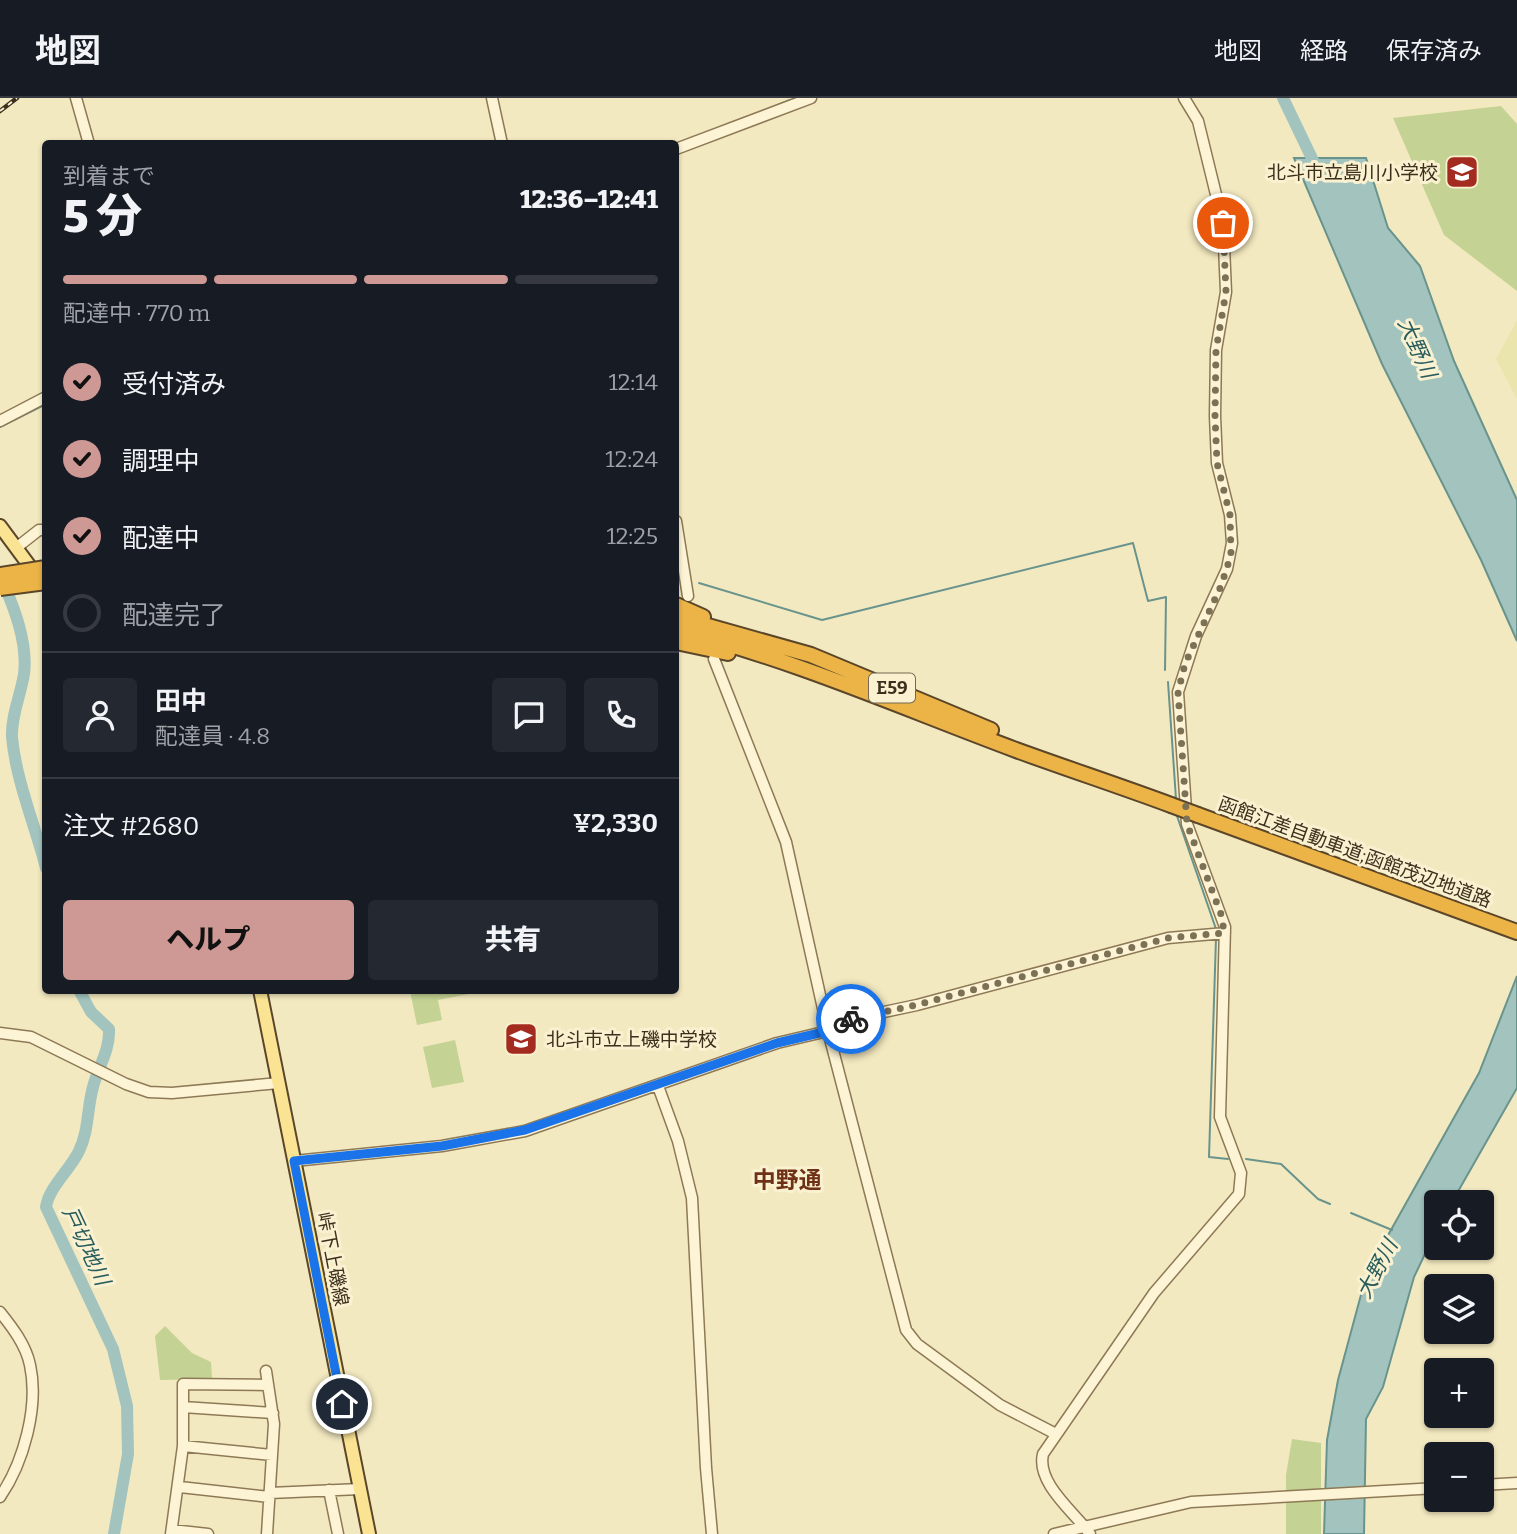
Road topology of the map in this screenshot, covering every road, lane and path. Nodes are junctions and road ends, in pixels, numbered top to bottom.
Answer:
1 (76, 98) edge
2 (492, 98) edge
3 (811, 98) edge
4 (1184, 98) edge
5 (88, 140) edge
6 (501, 140) edge
7 (679, 148) edge
8 (42, 399) edge
9 (0, 421) edge
10 (0, 526) edge
11 (42, 530) edge
12 (16, 548) junction
13 (679, 560) edge
14 (42, 569) edge
15 (0, 575) edge
16 (42, 581) edge
17 (42, 586) edge
18 (0, 590) edge
19 (682, 600) edge
20 (679, 618) edge
21 (679, 631) edge
22 (733, 632) junction
23 (679, 643) edge
24 (714, 659) dead end
25 (848, 684) junction
26 (1101, 779) junction
27 (1219, 932) junction
28 (1517, 932) edge
29 (261, 994) edge
30 (827, 1027) junction
31 (0, 1033) edge
32 (279, 1083) junction
33 (657, 1086) junction
34 (294, 1161) junction
35 (0, 1312) edge
36 (266, 1371) dead end
37 (268, 1385) junction
38 (183, 1407) junction
39 (273, 1413) junction
40 (1056, 1434) junction
41 (183, 1446) junction
42 (272, 1455) junction
43 (1517, 1483) edge
44 (1494, 1484) edge
45 (180, 1488) junction
46 (360, 1489) junction
47 (1424, 1489) edge
48 (329, 1490) junction
49 (269, 1495) junction
50 (0, 1497) edge
51 (1087, 1530) edge
52 (172, 1532) edge
53 (208, 1534) edge
54 (267, 1534) edge
55 (338, 1534) edge
56 (369, 1534) edge
57 (712, 1534) edge
58 (1054, 1534) edge

1 - 5 street
2 - 6 street
3 - 7 street
4 - 27 street
8 - 9 street
10 - 12 main road
11 - 12 street
12 - 16 main road
13 - 19 street
14 - 15 highway, bridge
17 - 18 highway, bridge
19 - 22 highway
20 - 22 highway, 函館江差自動車道;函館茂辺地道路 / E59
21 - 25 highway, 函館江差自動車道;函館茂辺地道路 / E59
22 - 26 highway, 函館江差自動車道;函館茂辺地道路 / E59
23 - 25 highway
24 - 30 street
25 - 26 highway, 函館江差自動車道;函館茂辺地道路 / E59
26 - 28 highway, 函館江差自動車道;函館茂辺地道路 / E59, bridge
27 - 30 street
27 - 40 street
29 - 32 main road, 峠下上磯線
30 - 33 street
30 - 40 street
31 - 32 street
32 - 34 main road, 峠下上磯線
33 - 34 street
33 - 57 street
34 - 46 main road, 峠下上磯線
35 - 50 street
36 - 37 street
37 - 38 street
37 - 39 street
38 - 39 street
38 - 41 street
39 - 42 street
40 - 51 street
41 - 42 street
41 - 45 street
42 - 49 street
43 - 44 street
45 - 49 street
45 - 52 street
46 - 48 street
46 - 56 main road, 峠下上磯線
47 - 51 street
48 - 49 street
48 - 55 street
49 - 54 street
51 - 58 street
52 - 53 street

